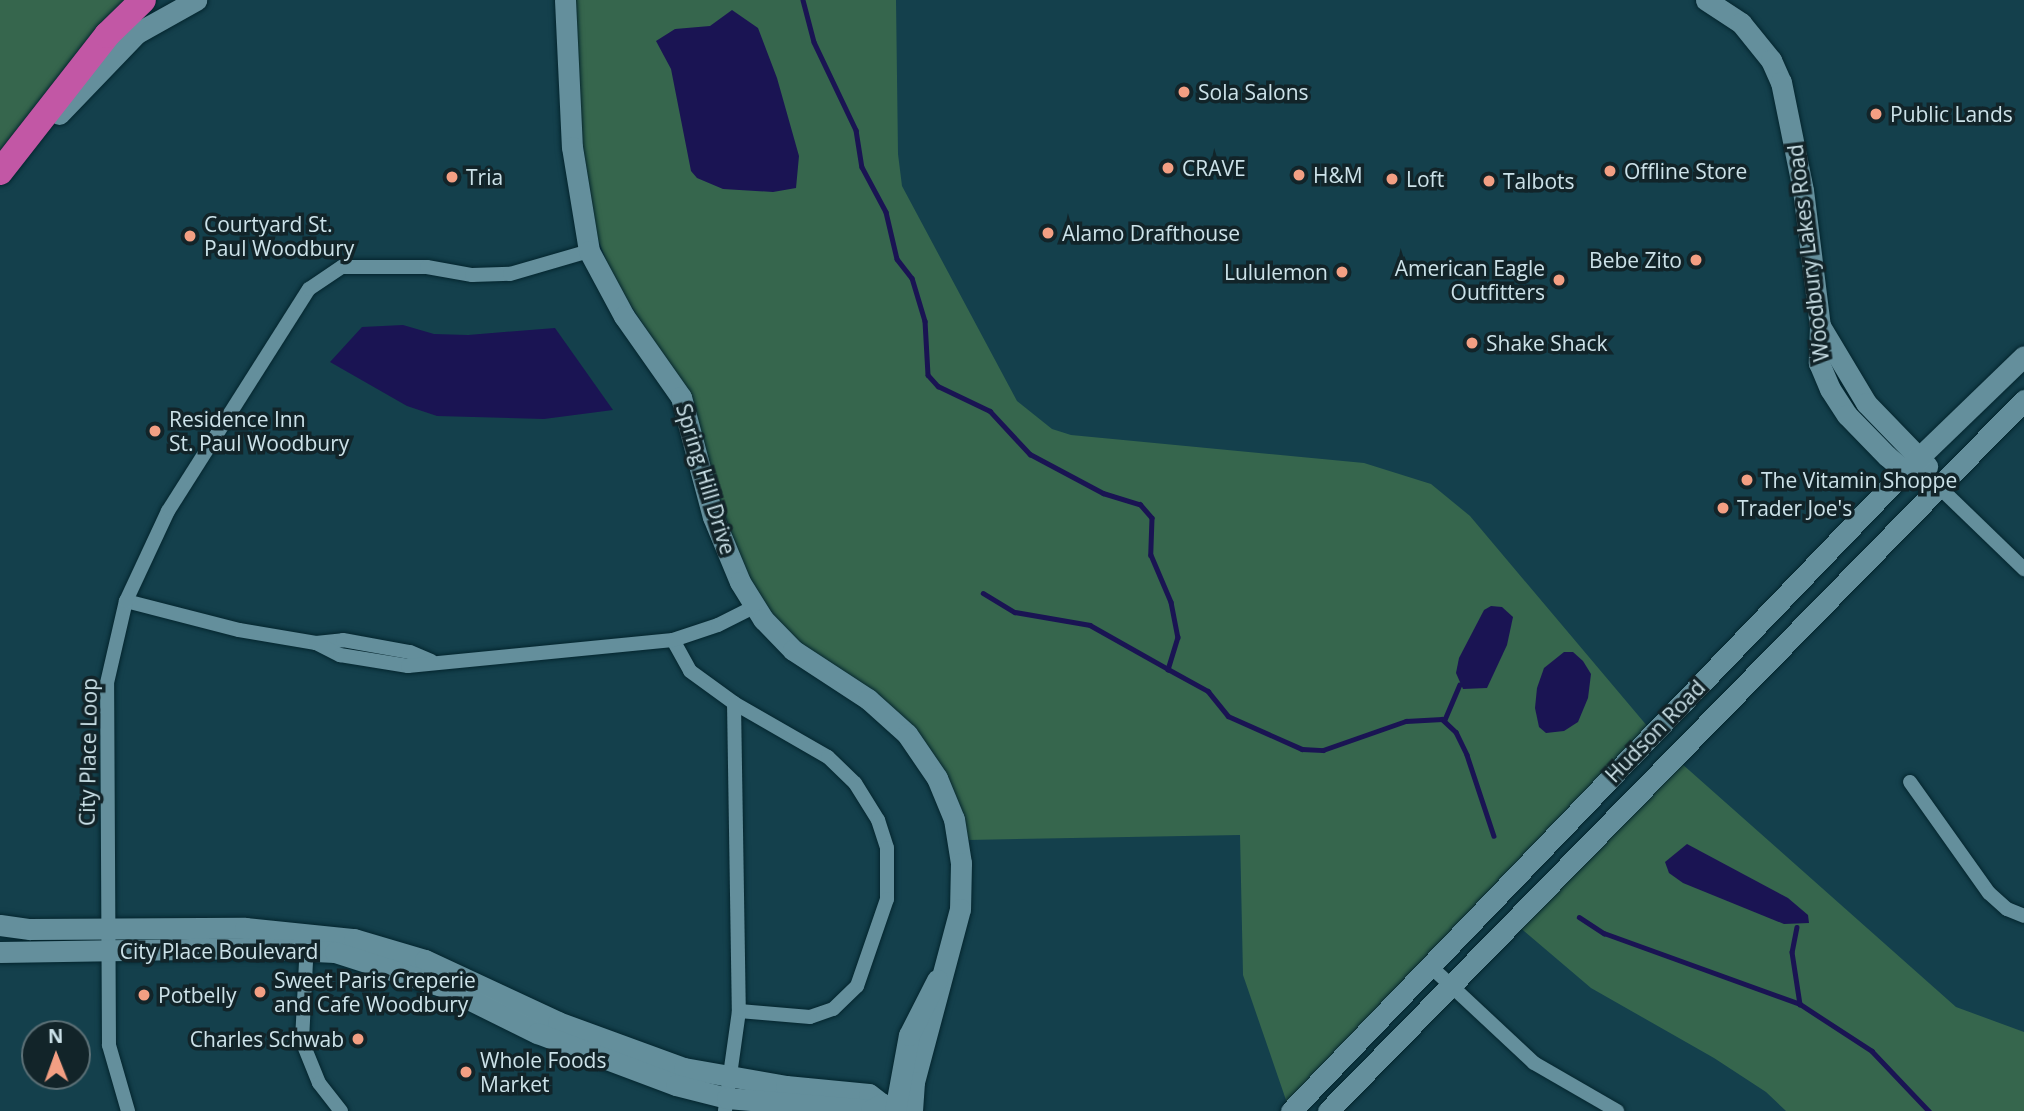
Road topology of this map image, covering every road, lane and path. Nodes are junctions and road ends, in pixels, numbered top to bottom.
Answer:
1 (143, 0) edge
2 (196, 0) edge
3 (565, 0) edge
4 (1706, 0) edge
5 (0, 175) edge
6 (589, 251) junction
7 (1820, 326) junction
8 (2024, 356) edge
9 (2024, 400) edge
10 (1921, 455) junction
11 (1905, 471) junction
12 (1938, 486) junction
13 (2024, 569) edge
14 (126, 601) junction
15 (754, 607) junction
16 (673, 639) junction
17 (734, 703) junction
18 (1910, 782) dead end
19 (2024, 916) edge
20 (0, 925) edge
21 (110, 939) junction
22 (307, 940) junction
23 (0, 952) edge
24 (1430, 966) junction
25 (1448, 985) junction
26 (739, 1011) junction
27 (728, 1096) edge
28 (899, 1108) edge
29 (128, 1111) edge
30 (341, 1111) edge
31 (1292, 1111) edge
32 (1328, 1111) edge
33 (1617, 1111) edge

1 - 5 highway
2 - 5 street
3 - 6 street, Spring Hill Drive
4 - 7 street, Woodbury Lakes Road
6 - 14 street, City Place Loop
6 - 15 street, Spring Hill Drive
7 - 10 street
7 - 11 street, Woodbury Lakes Road
8 - 10 street, Hudson Road
9 - 12 street, Hudson Road
10 - 11 street, Hudson Road
10 - 12 street
11 - 12 street, Woodbury Lakes Road
11 - 24 street, Hudson Road
12 - 13 street
12 - 25 street, Hudson Road
14 - 16 street
14 - 21 street, City Place Loop
15 - 16 street
15 - 28 street, Spring Hill Drive
16 - 17 street
17 - 26 street
17 - 26 street
18 - 19 street
20 - 21 street, City Place Boulevard
21 - 22 street, City Place Boulevard
21 - 23 street, City Place Boulevard
21 - 29 street, City Place Loop
22 - 27 street, City Place Boulevard
22 - 30 street
24 - 25 street
24 - 31 street, Hudson Road
25 - 32 street, Hudson Road
25 - 33 street
26 - 27 street
27 - 28 street, City Place Boulevard

